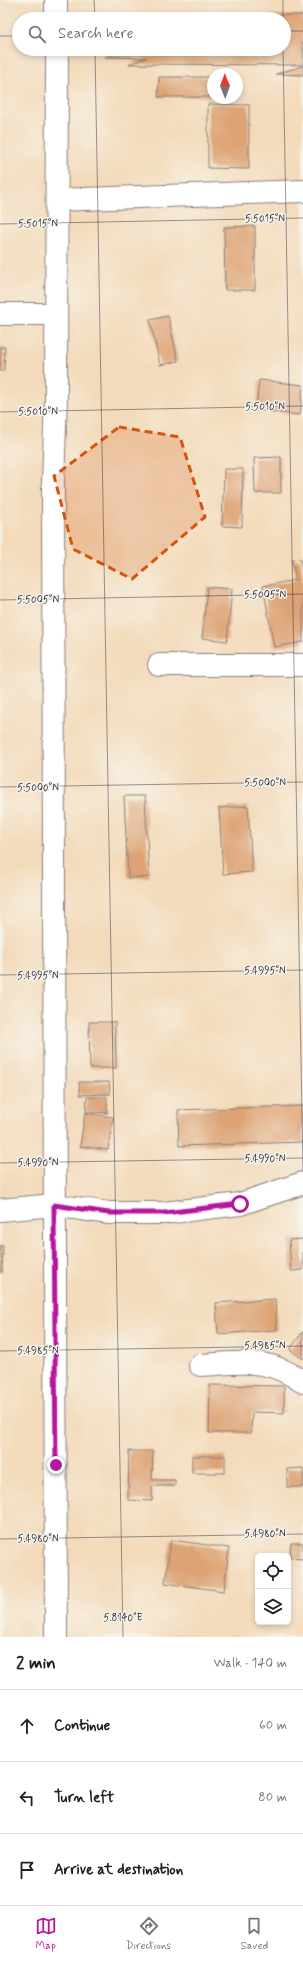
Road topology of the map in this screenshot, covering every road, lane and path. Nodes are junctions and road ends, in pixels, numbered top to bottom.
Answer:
1 (56, 0) edge
2 (56, 12) edge
3 (57, 56) edge
4 (303, 191) edge
5 (58, 200) junction
6 (0, 314) edge
7 (55, 314) junction
8 (159, 665) dead end
9 (303, 665) edge
10 (303, 1183) edge
11 (54, 1205) junction
12 (0, 1210) edge
13 (200, 1365) dead end
14 (303, 1382) edge
15 (56, 1637) edge

1 - 2 street
3 - 5 street
4 - 5 street
5 - 7 street
6 - 7 street
7 - 11 street
8 - 9 street
10 - 11 street
11 - 12 street
11 - 15 street
13 - 14 street

